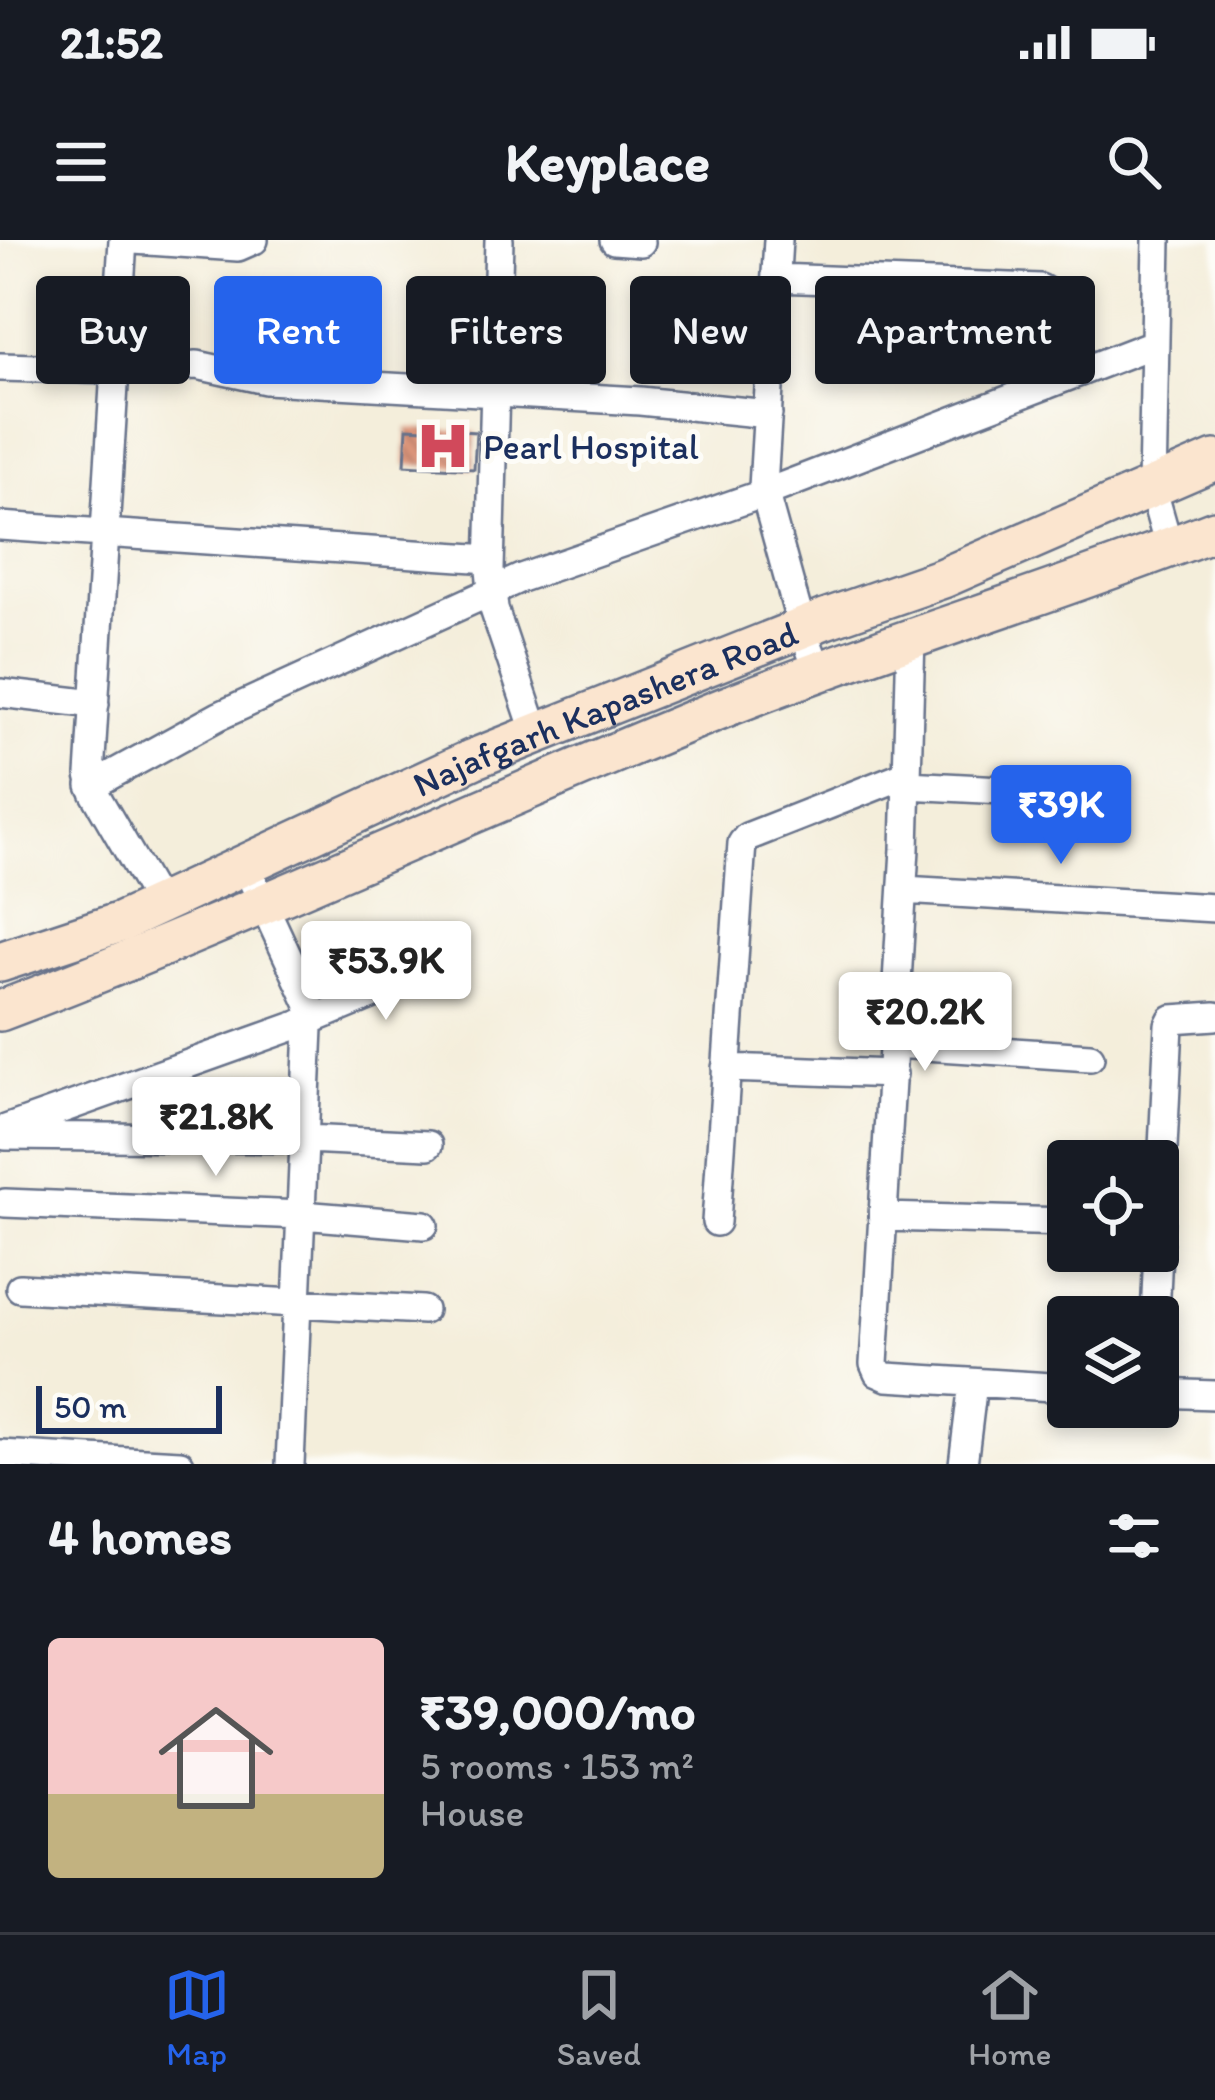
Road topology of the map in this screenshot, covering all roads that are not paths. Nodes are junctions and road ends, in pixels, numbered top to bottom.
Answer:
1 (123, 240) edge
2 (134, 240) edge
3 (254, 240) edge
4 (499, 240) edge
5 (778, 240) edge
6 (1157, 240) edge
7 (121, 276) edge
8 (776, 276) edge
9 (791, 279) edge
10 (1153, 344) junction
11 (190, 365) edge
12 (0, 368) edge
13 (36, 369) edge
14 (114, 384) edge
15 (769, 384) edge
16 (1046, 385) junction
17 (496, 395) junction
18 (767, 414) junction
19 (1215, 460) edge
20 (1152, 487) junction
21 (765, 494) junction
22 (0, 526) edge
23 (1215, 530) edge
24 (105, 532) junction
25 (1169, 548) junction
26 (490, 559) junction
27 (492, 592) junction
28 (802, 628) junction
29 (911, 637) junction
30 (818, 671) junction
31 (0, 694) edge
32 (50, 699) junction
33 (94, 704) junction
34 (0, 716) edge
35 (536, 734) junction
36 (907, 779) junction
37 (91, 786) junction
38 (1114, 796) dead end
39 (244, 862) junction
40 (903, 890) junction
41 (264, 903) junction
42 (159, 904) junction
43 (1215, 908) edge
44 (121, 922) junction
45 (137, 959) junction
46 (0, 962) edge
47 (439, 967) dead end
48 (0, 1011) edge
49 (1215, 1016) edge
50 (309, 1021) junction
51 (894, 1044) junction
52 (1090, 1057) dead end
53 (726, 1068) junction
54 (893, 1074) junction
55 (0, 1133) edge
56 (306, 1139) junction
57 (1163, 1140) edge
58 (428, 1145) dead end
59 (5, 1203) dead end
60 (302, 1215) junction
61 (884, 1217) junction
62 (1047, 1221) edge
63 (716, 1222) dead end
64 (424, 1225) dead end
65 (20, 1288) dead end
66 (297, 1301) junction
67 (423, 1310) dead end
68 (974, 1383) junction
69 (1047, 1387) edge
70 (1179, 1394) edge
71 (1215, 1395) edge
72 (0, 1454) edge
73 (180, 1464) edge
74 (290, 1464) edge
75 (963, 1464) edge

1 - 7 street
2 - 3 street
4 - 17 street
5 - 8 street
6 - 10 street
9 - 16 street
10 - 16 street
10 - 20 street
11 - 17 street
12 - 13 street
14 - 24 street
15 - 18 street
16 - 21 street
17 - 18 street
17 - 26 street
18 - 21 street
19 - 20 main road, Najafgarh Kapashera Road
20 - 25 street
20 - 28 main road, Najafgarh Kapashera Road
21 - 27 street
21 - 28 street
22 - 24 street
23 - 25 main road, Najafgarh Kapashera Road
24 - 26 street
24 - 33 street
25 - 29 main road, Najafgarh Kapashera Road
26 - 27 street
27 - 35 street
27 - 37 street
28 - 30 street
28 - 35 main road, Najafgarh Kapashera Road
29 - 30 main road, Najafgarh Kapashera Road
29 - 36 street
30 - 41 main road, Najafgarh Kapashera Road
31 - 32 street
32 - 33 street
32 - 34 street
33 - 37 street
35 - 39 main road, Najafgarh Kapashera Road
36 - 38 street
36 - 40 street
36 - 53 street
37 - 42 street
39 - 41 street
39 - 42 main road, Najafgarh Kapashera Road
40 - 43 street
40 - 51 street
41 - 45 main road, Najafgarh Kapashera Road
41 - 50 street
42 - 44 main road, Najafgarh Kapashera Road
44 - 45 main road
44 - 46 main road, Najafgarh Kapashera Road
45 - 48 main road, Najafgarh Kapashera Road
47 - 50 street
49 - 57 street
50 - 55 street
50 - 56 street
51 - 52 street
51 - 54 street
53 - 54 street
53 - 63 street
54 - 61 street
55 - 56 street
56 - 58 street
56 - 60 street
59 - 60 street
60 - 64 street
60 - 66 street
61 - 62 street
61 - 68 street
65 - 66 street
66 - 67 street
66 - 74 street
68 - 69 street
68 - 75 street
70 - 71 street
72 - 73 street

